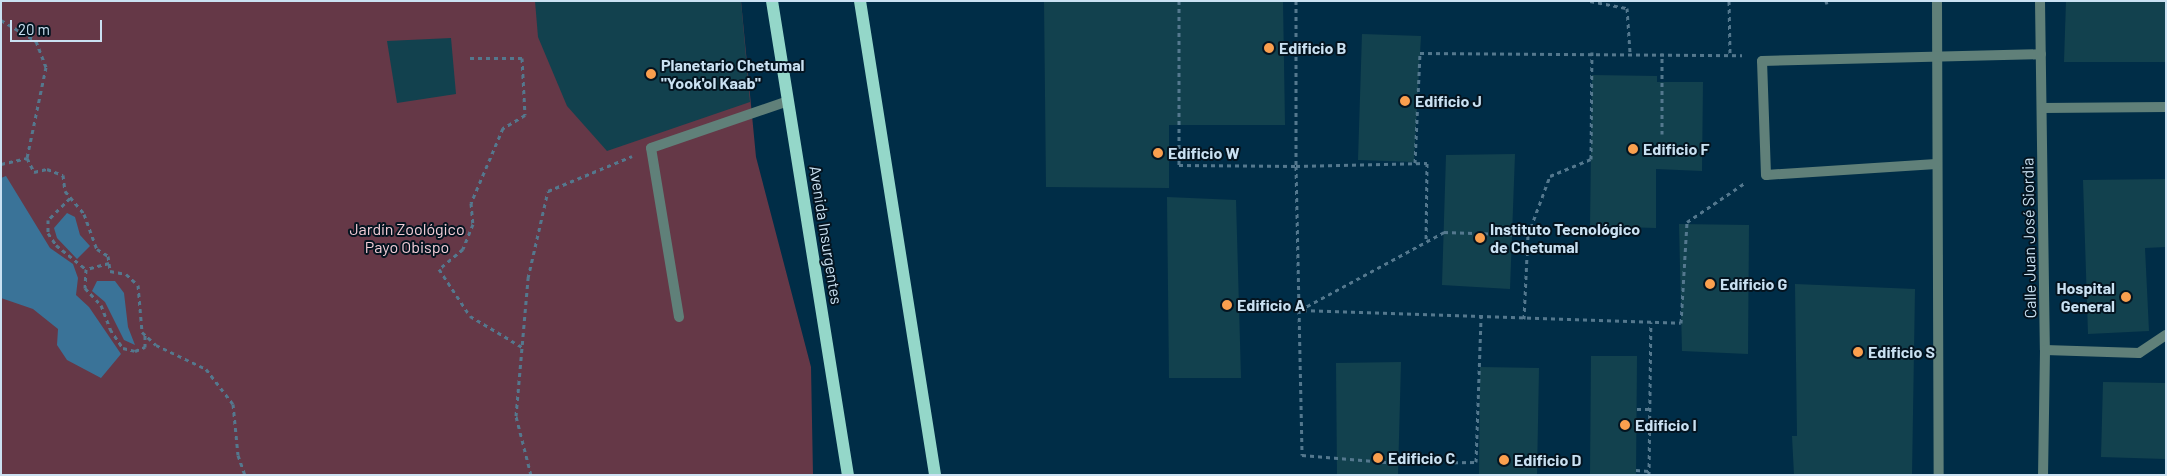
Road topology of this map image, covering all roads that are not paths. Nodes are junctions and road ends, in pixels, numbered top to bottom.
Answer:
1 (772, 1) edge
2 (860, 1) edge
3 (1937, 1) edge
4 (2040, 1) edge
5 (2041, 54) junction
6 (1936, 56) junction
7 (788, 101) junction
8 (2166, 107) edge
9 (2042, 108) junction
10 (1936, 164) junction
11 (679, 317) dead end
12 (2166, 335) edge
13 (2045, 350) junction
14 (848, 475) edge
15 (935, 475) edge
16 (1939, 475) edge
17 (2043, 475) edge

1 - 7 main road, Avenida Insurgentes
2 - 15 main road
3 - 6 street
4 - 5 street, Calle Juan José Siordia
5 - 6 street
5 - 9 street, Calle Juan José Siordia
6 - 10 street
6 - 10 street
7 - 11 street
7 - 14 main road, Avenida Insurgentes
8 - 9 street
9 - 13 street, Calle Juan José Siordia
10 - 16 street
12 - 13 street
13 - 17 street, Calle Juan José Siordia

